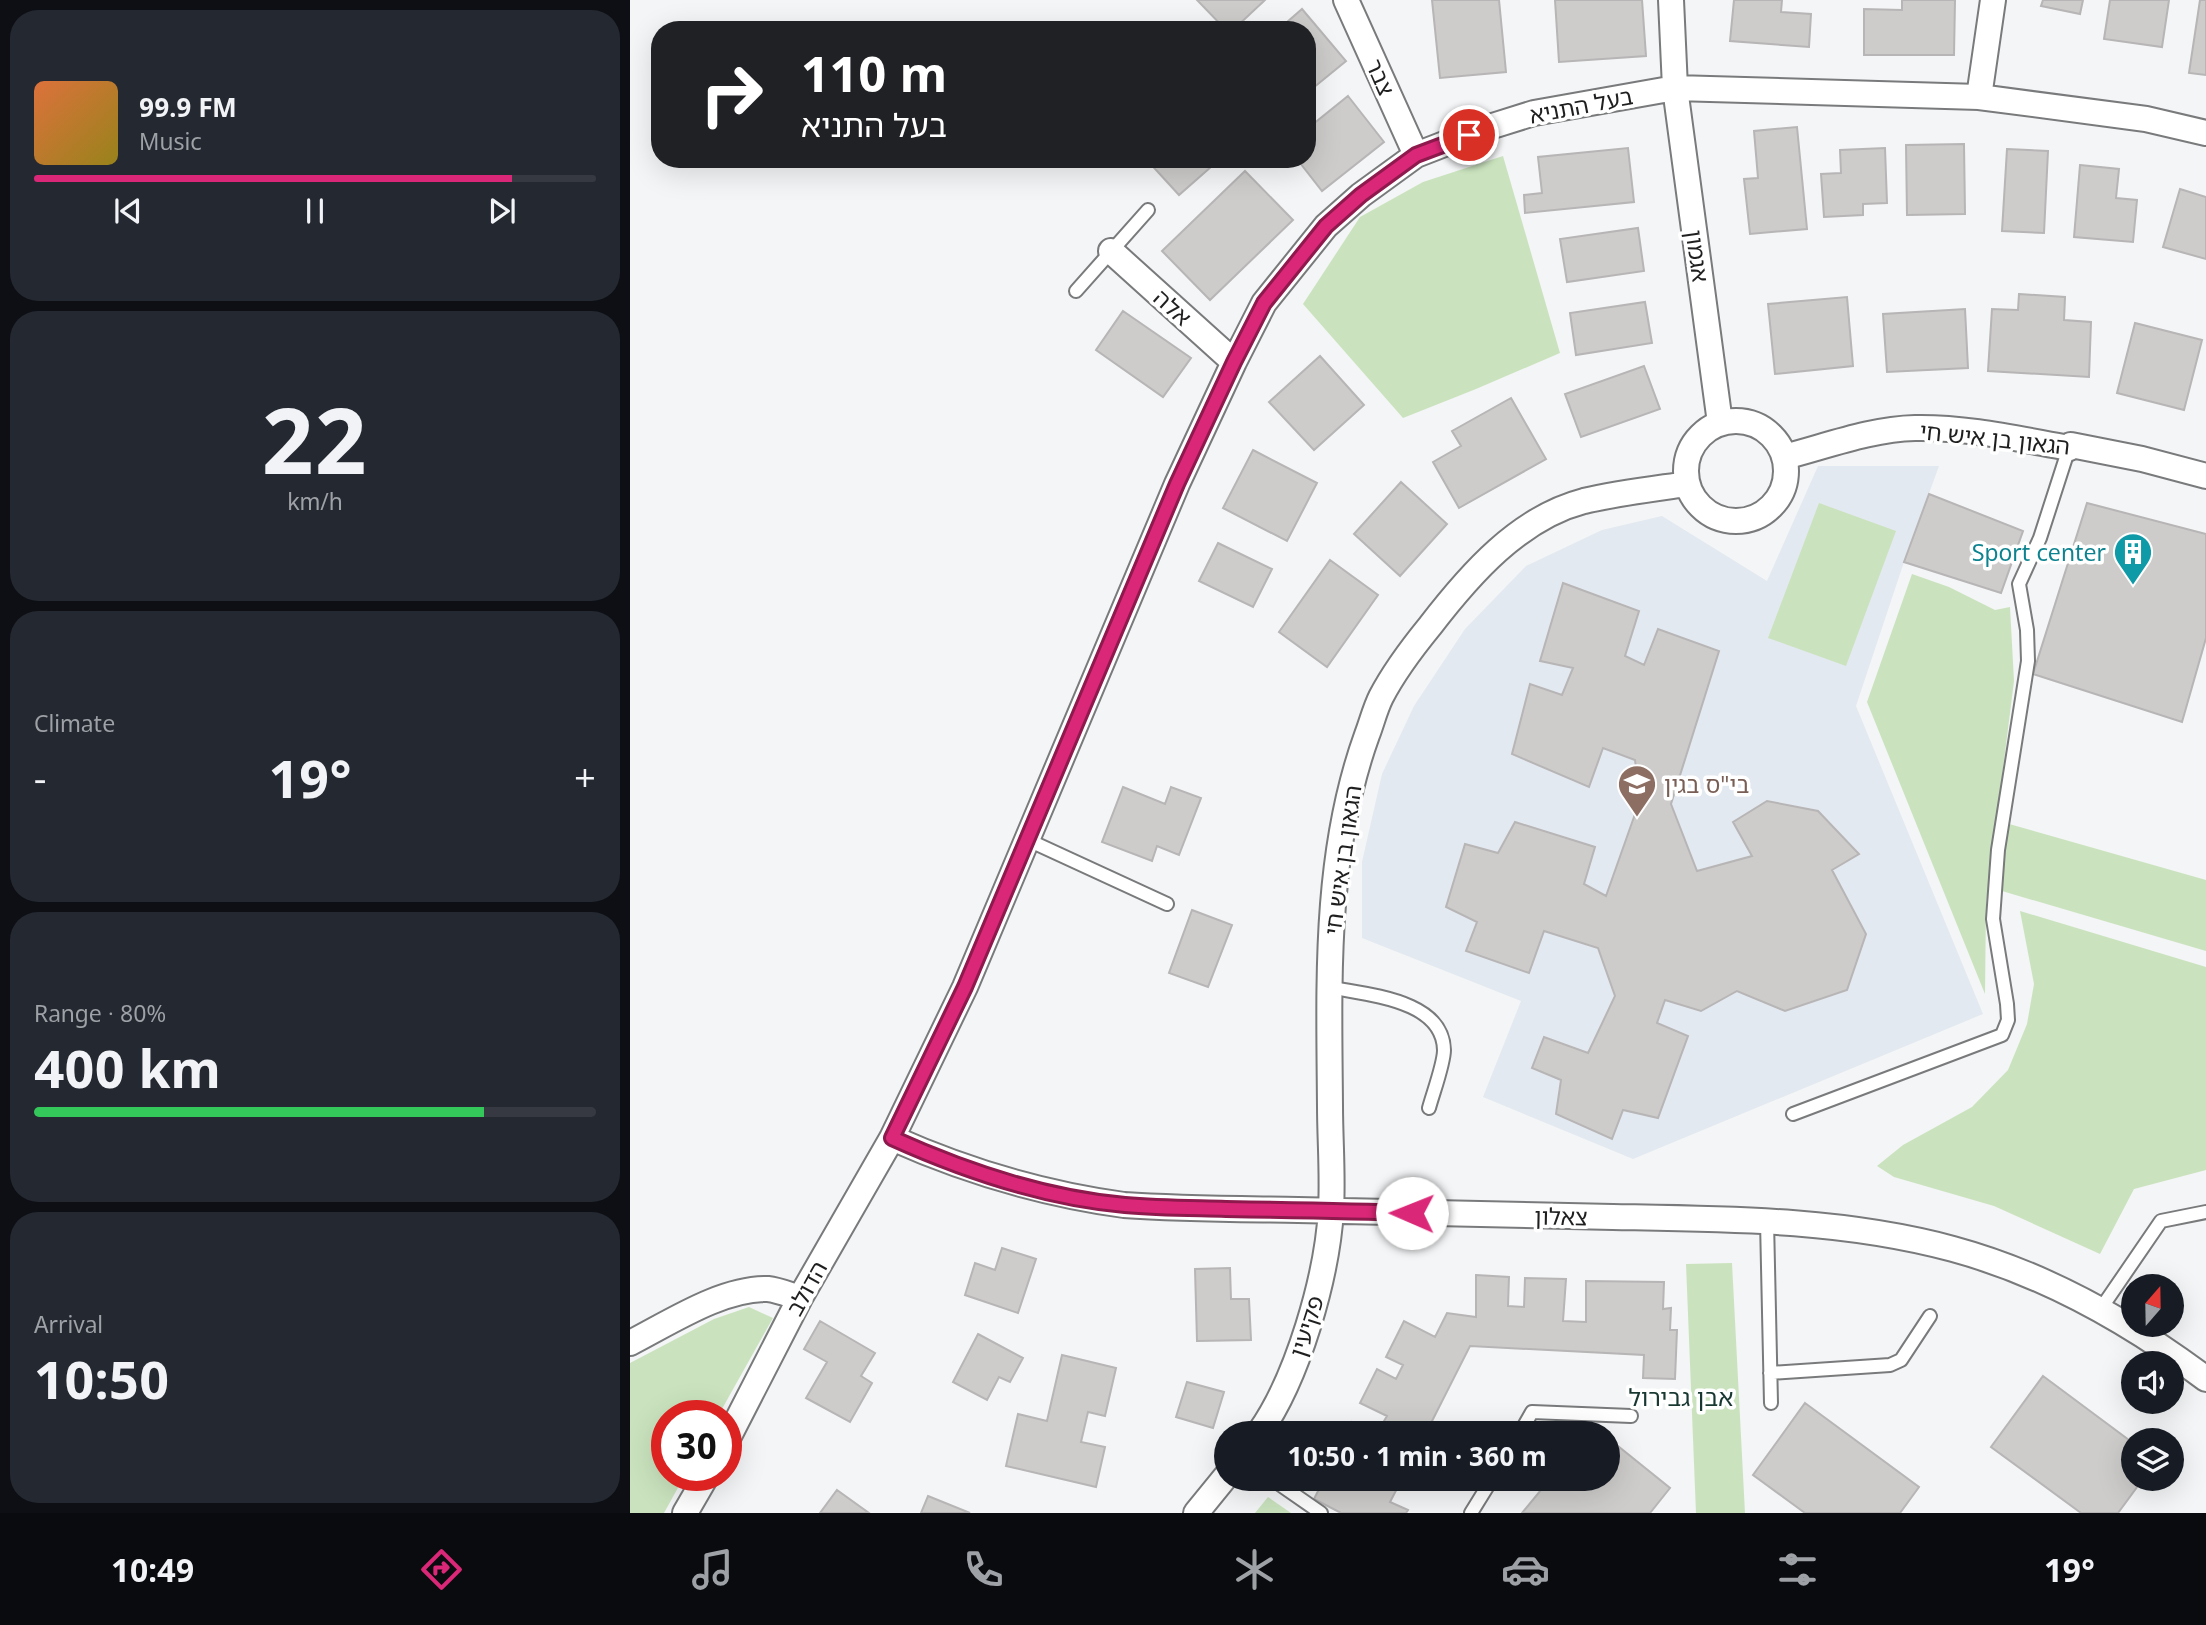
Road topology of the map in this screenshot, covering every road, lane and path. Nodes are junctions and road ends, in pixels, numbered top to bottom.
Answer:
1 (1346, 0) edge
2 (1671, 0) edge
3 (1993, 0) edge
4 (1675, 88) junction
5 (1979, 97) junction
6 (2206, 132) edge
7 (1416, 155) junction
8 (1148, 210) dead end
9 (1111, 251) junction
10 (1076, 291) dead end
11 (1234, 362) junction
12 (1720, 423) junction
13 (2069, 448) junction
14 (1784, 457) junction
15 (2206, 476) edge
16 (1687, 484) junction
17 (1028, 840) junction
18 (1167, 904) dead end
19 (1329, 987) junction
20 (1429, 1108) dead end
21 (1793, 1114) dead end
22 (892, 1138) junction
23 (1331, 1211) junction
24 (2206, 1212) edge
25 (1766, 1221) junction
26 (800, 1298) junction
27 (2100, 1310) junction
28 (1930, 1316) dead end
29 (630, 1342) edge
30 (1770, 1373) junction
31 (2206, 1379) edge
32 (1772, 1403) dead end
33 (742, 1411) edge
34 (1631, 1416) dead end
35 (1265, 1421) edge
36 (1527, 1421) edge
37 (698, 1491) edge
38 (1214, 1491) edge
39 (1289, 1491) edge
40 (1485, 1491) edge
41 (685, 1513) edge
42 (1196, 1513) edge
43 (1321, 1513) edge
44 (1471, 1513) edge

1 - 7 street, צבר
2 - 4 street, אגמון
3 - 5 street
4 - 5 street, בעל התניא
4 - 7 street, בעל התניא
4 - 12 street, אגמון
5 - 6 street, בעל התניא
7 - 11 street, בעל התניא
8 - 9 lane
9 - 10 lane
9 - 11 street, אלה
11 - 17 street, בעל התניא
12 - 14 street
12 - 16 street
13 - 14 street, הגאון בן איש חי
13 - 15 street, הגאון בן איש חי
13 - 21 lane
14 - 16 street
16 - 19 street, הגאון בן איש חי
17 - 18 lane
17 - 22 street, בעל התניא
19 - 20 lane
19 - 23 street, הגאון בן איש חי
22 - 23 street, צאלון
22 - 26 street, הדולב
23 - 25 street, צאלון
23 - 35 street, פקיעין
24 - 27 lane
25 - 27 street, צאלון
25 - 30 lane
26 - 29 street
26 - 33 street, הדולב
27 - 31 street, צאלון
28 - 30 lane
30 - 32 lane
34 - 36 lane
37 - 41 street
38 - 42 street
39 - 43 lane
40 - 44 lane

